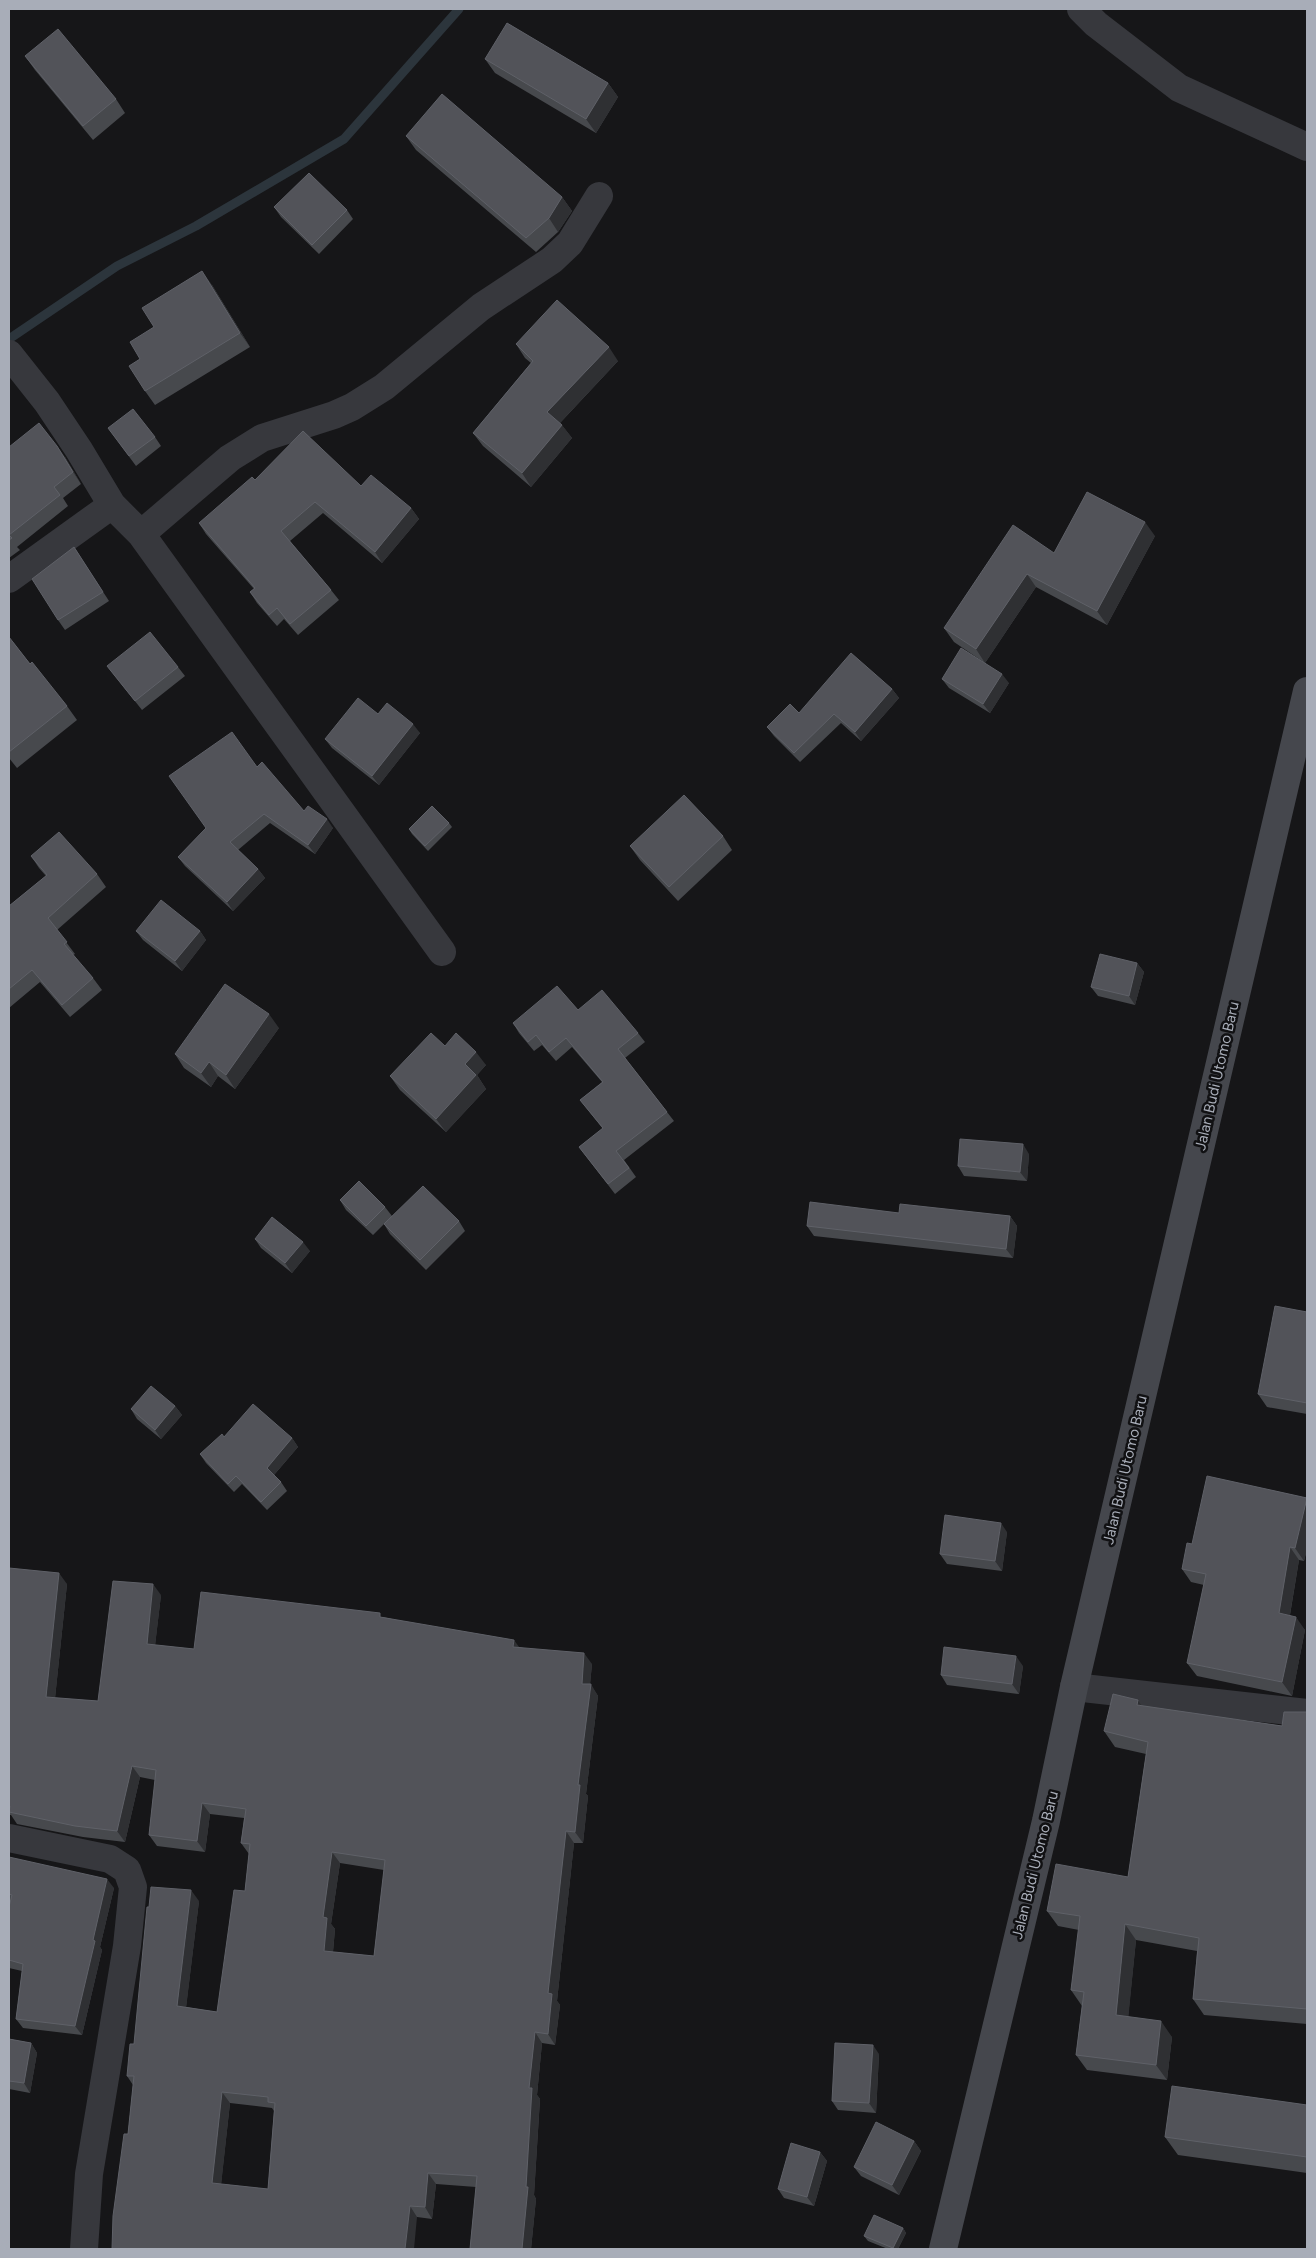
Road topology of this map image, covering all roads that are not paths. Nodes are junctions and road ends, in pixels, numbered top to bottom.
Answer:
1 (1081, 9) edge
2 (1307, 147) edge
3 (599, 196) dead end
4 (12, 358) edge
5 (112, 505) junction
6 (141, 534) junction
7 (9, 580) edge
8 (1307, 691) edge
9 (442, 952) dead end
10 (1074, 1687) junction
11 (1307, 1713) edge
12 (9, 1838) edge
13 (84, 2249) edge
14 (943, 2249) edge

1 - 2 street
3 - 6 street
4 - 5 street
5 - 6 street
5 - 7 street
6 - 9 street
8 - 10 street, Jalan Budi Utomo Baru
10 - 11 street
10 - 14 street, Jalan Budi Utomo Baru
12 - 13 street

